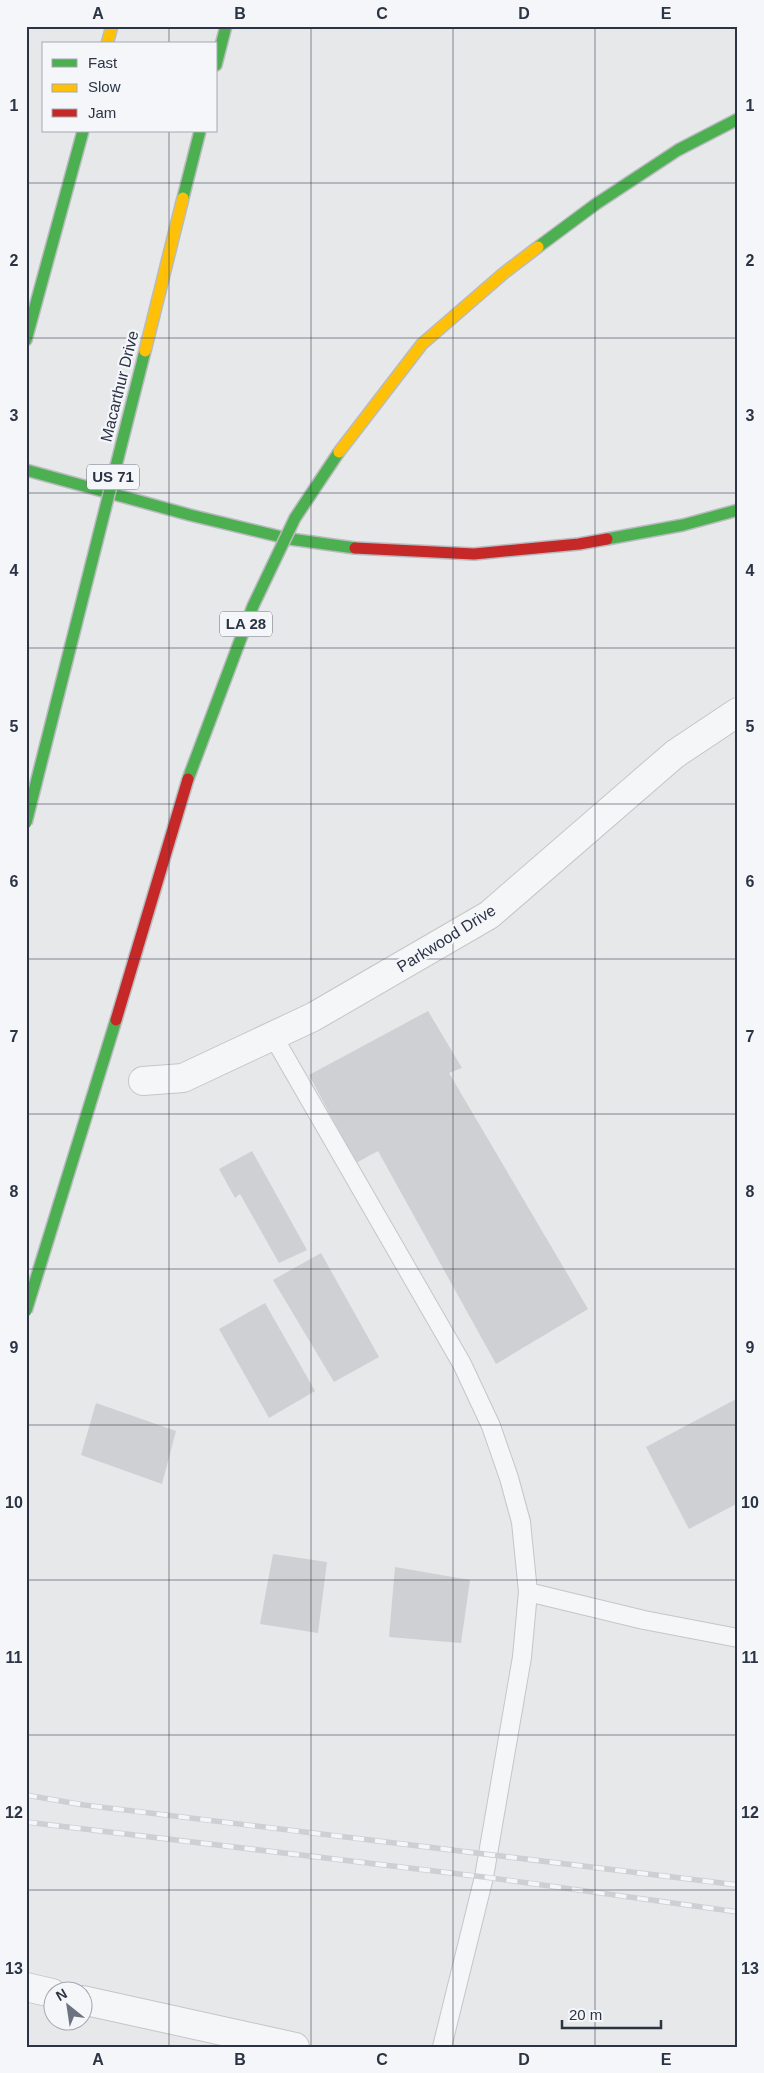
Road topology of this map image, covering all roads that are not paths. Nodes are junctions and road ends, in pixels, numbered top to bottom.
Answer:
1 (112, 26) edge
2 (226, 26) edge
3 (108, 42) edge
4 (218, 57) edge
5 (738, 119) edge
6 (83, 132) edge
7 (200, 132) edge
8 (26, 340) edge
9 (26, 470) edge
10 (738, 510) edge
11 (738, 712) edge
12 (26, 823) edge
13 (273, 1036) junction
14 (143, 1081) dead end
15 (26, 1311) edge
16 (528, 1592) junction
17 (738, 1638) edge
18 (26, 1987) edge
19 (42, 1991) edge
20 (92, 2002) edge
21 (295, 2047) edge
22 (442, 2047) edge

1 - 3 highway
2 - 4 highway
5 - 15 highway, LA 28, bridge
6 - 8 highway
7 - 12 highway, Macarthur Drive / US 71, bridge
9 - 10 highway
11 - 13 street, Parkwood Drive
13 - 14 street, Parkwood Drive
13 - 16 lane
16 - 17 lane
16 - 22 lane
18 - 19 street
20 - 21 street

